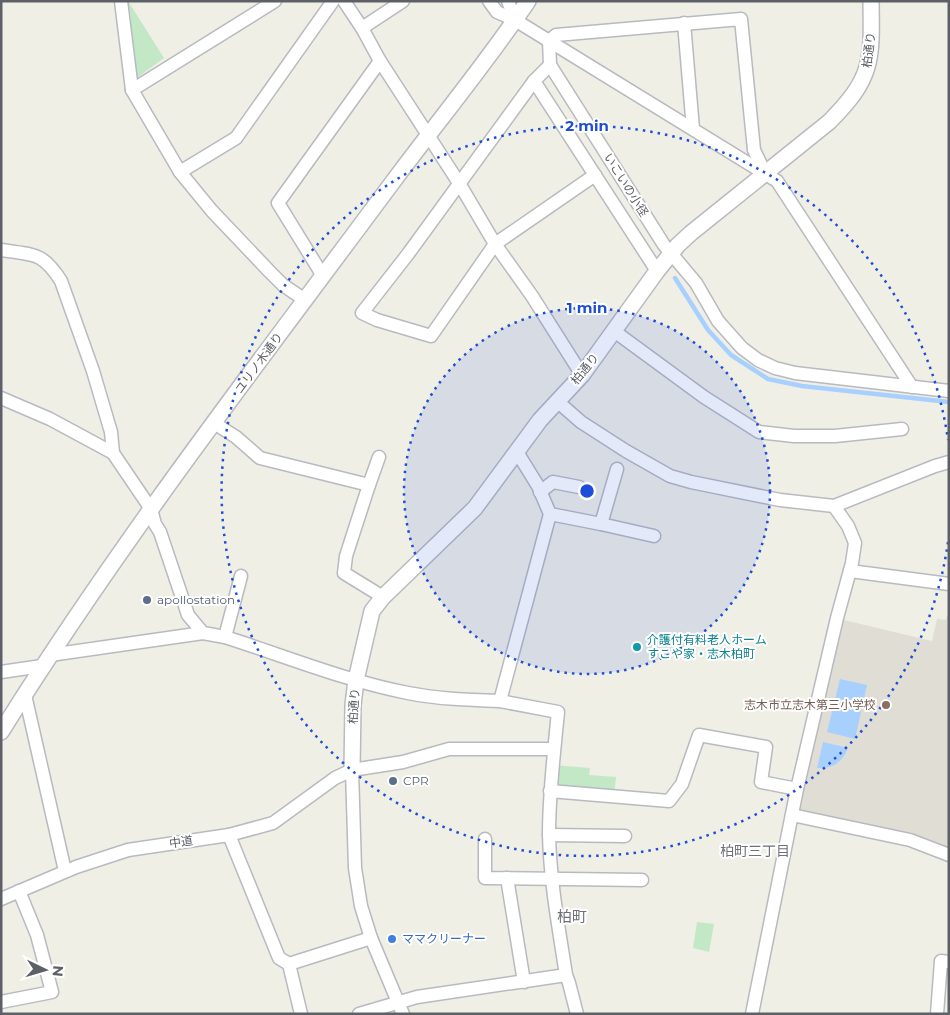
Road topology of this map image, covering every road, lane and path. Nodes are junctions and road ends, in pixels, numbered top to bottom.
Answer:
1 (121, 1) edge
2 (275, 1) edge
3 (333, 1) edge
4 (344, 1) edge
5 (403, 1) edge
6 (489, 1) edge
7 (508, 1) edge
8 (528, 1) edge
9 (870, 1) edge
10 (515, 20) junction
11 (684, 23) junction
12 (362, 28) junction
13 (549, 41) junction
14 (380, 61) junction
15 (550, 65) junction
16 (534, 81) junction
17 (132, 90) junction
18 (693, 129) junction
19 (429, 134) junction
20 (180, 172) junction
21 (765, 173) junction
22 (595, 175) junction
23 (459, 183) junction
24 (496, 244) junction
25 (1, 250) edge
26 (670, 254) junction
27 (657, 271) junction
28 (323, 276) junction
29 (304, 300) junction
30 (614, 330) junction
31 (582, 375) junction
32 (912, 387) junction
33 (949, 392) edge
34 (1, 398) edge
35 (558, 400) junction
36 (214, 423) junction
37 (902, 428) dead end
38 (517, 452) junction
39 (113, 454) junction
40 (379, 457) dead end
41 (949, 462) edge
42 (617, 469) dead end
43 (369, 485) junction
44 (580, 487) dead end
45 (540, 492) junction
46 (834, 506) junction
47 (151, 509) junction
48 (550, 514) junction
49 (601, 524) junction
50 (654, 536) dead end
51 (850, 571) junction
52 (241, 576) dead end
53 (949, 584) edge
54 (383, 597) junction
55 (203, 632) junction
56 (225, 637) junction
57 (46, 661) junction
58 (1, 672) edge
59 (356, 680) junction
60 (24, 695) junction
61 (500, 701) junction
62 (1, 732) edge
63 (554, 748) junction
64 (352, 770) junction
65 (797, 789) junction
66 (550, 791) junction
67 (792, 816) junction
68 (228, 835) junction
69 (549, 835) junction
70 (625, 836) dead end
71 (485, 839) dead end
72 (949, 856) edge
73 (65, 871) junction
74 (507, 878) junction
75 (552, 879) junction
76 (642, 880) dead end
77 (19, 891) junction
78 (1, 899) edge
79 (371, 938) junction
80 (949, 962) edge
81 (289, 964) junction
82 (566, 975) junction
83 (524, 982) junction
84 (1, 1002) edge
85 (401, 1008) edge
86 (301, 1014) edge
87 (359, 1014) edge
88 (577, 1014) edge
89 (753, 1014) edge
90 (937, 1014) edge

1 - 17 street
2 - 17 street
3 - 20 street
4 - 12 street
5 - 12 street
6 - 10 street
7 - 10 street
8 - 10 street, ユリノ木通り
9 - 21 street, 柏通り
10 - 13 street
10 - 19 street, ユリノ木通り
11 - 13 street
11 - 18 street
11 - 21 street
12 - 14 street
13 - 15 street
13 - 18 street
14 - 19 street
14 - 28 street
15 - 16 street
15 - 26 street, いこいの小径
16 - 22 street
16 - 23 street
17 - 20 street
18 - 21 street
19 - 23 street
19 - 28 street, ユリノ木通り
20 - 29 street
21 - 26 street, 柏通り
21 - 32 street
22 - 24 street
22 - 27 street
23 - 24 street
23 - 24 street
24 - 31 street
25 - 39 street
26 - 27 street, 柏通り
26 - 32 street, いこいの小径
27 - 30 street, 柏通り
28 - 29 street, ユリノ木通り
29 - 36 street, ユリノ木通り
30 - 31 street, 柏通り
30 - 37 street
31 - 35 street, 柏通り
32 - 33 street, いこいの小径
34 - 39 street
35 - 38 street, 柏通り
35 - 46 street
36 - 43 street
36 - 47 street, ユリノ木通り
38 - 45 street
38 - 54 street, 柏通り
39 - 47 street
40 - 43 street
41 - 46 street
42 - 49 street
43 - 54 street
44 - 45 street
45 - 48 street
46 - 51 street
47 - 55 street
47 - 57 street, ユリノ木通り
48 - 49 street
48 - 61 street
49 - 50 street
51 - 53 street
51 - 65 street
52 - 56 street
54 - 59 street, 柏通り
55 - 56 street
55 - 57 street
56 - 59 street
57 - 58 street
57 - 60 street, ユリノ木通り
59 - 61 street
59 - 64 street, 柏通り
60 - 62 street, ユリノ木通り
60 - 73 street
61 - 63 street
63 - 64 street, 中道
63 - 66 street
64 - 68 street, 中道
64 - 79 street
65 - 66 street
65 - 67 street
66 - 69 street
67 - 72 street
67 - 89 street
68 - 73 street, 中道
68 - 81 street
69 - 70 street
69 - 75 street
71 - 74 street
73 - 77 street, 中道
74 - 75 street
74 - 83 street
75 - 76 street
75 - 82 street
77 - 78 street, 中道
77 - 84 street
79 - 81 street
79 - 85 street
80 - 90 street
81 - 86 street
82 - 83 street
82 - 88 street
83 - 85 street
85 - 87 street

